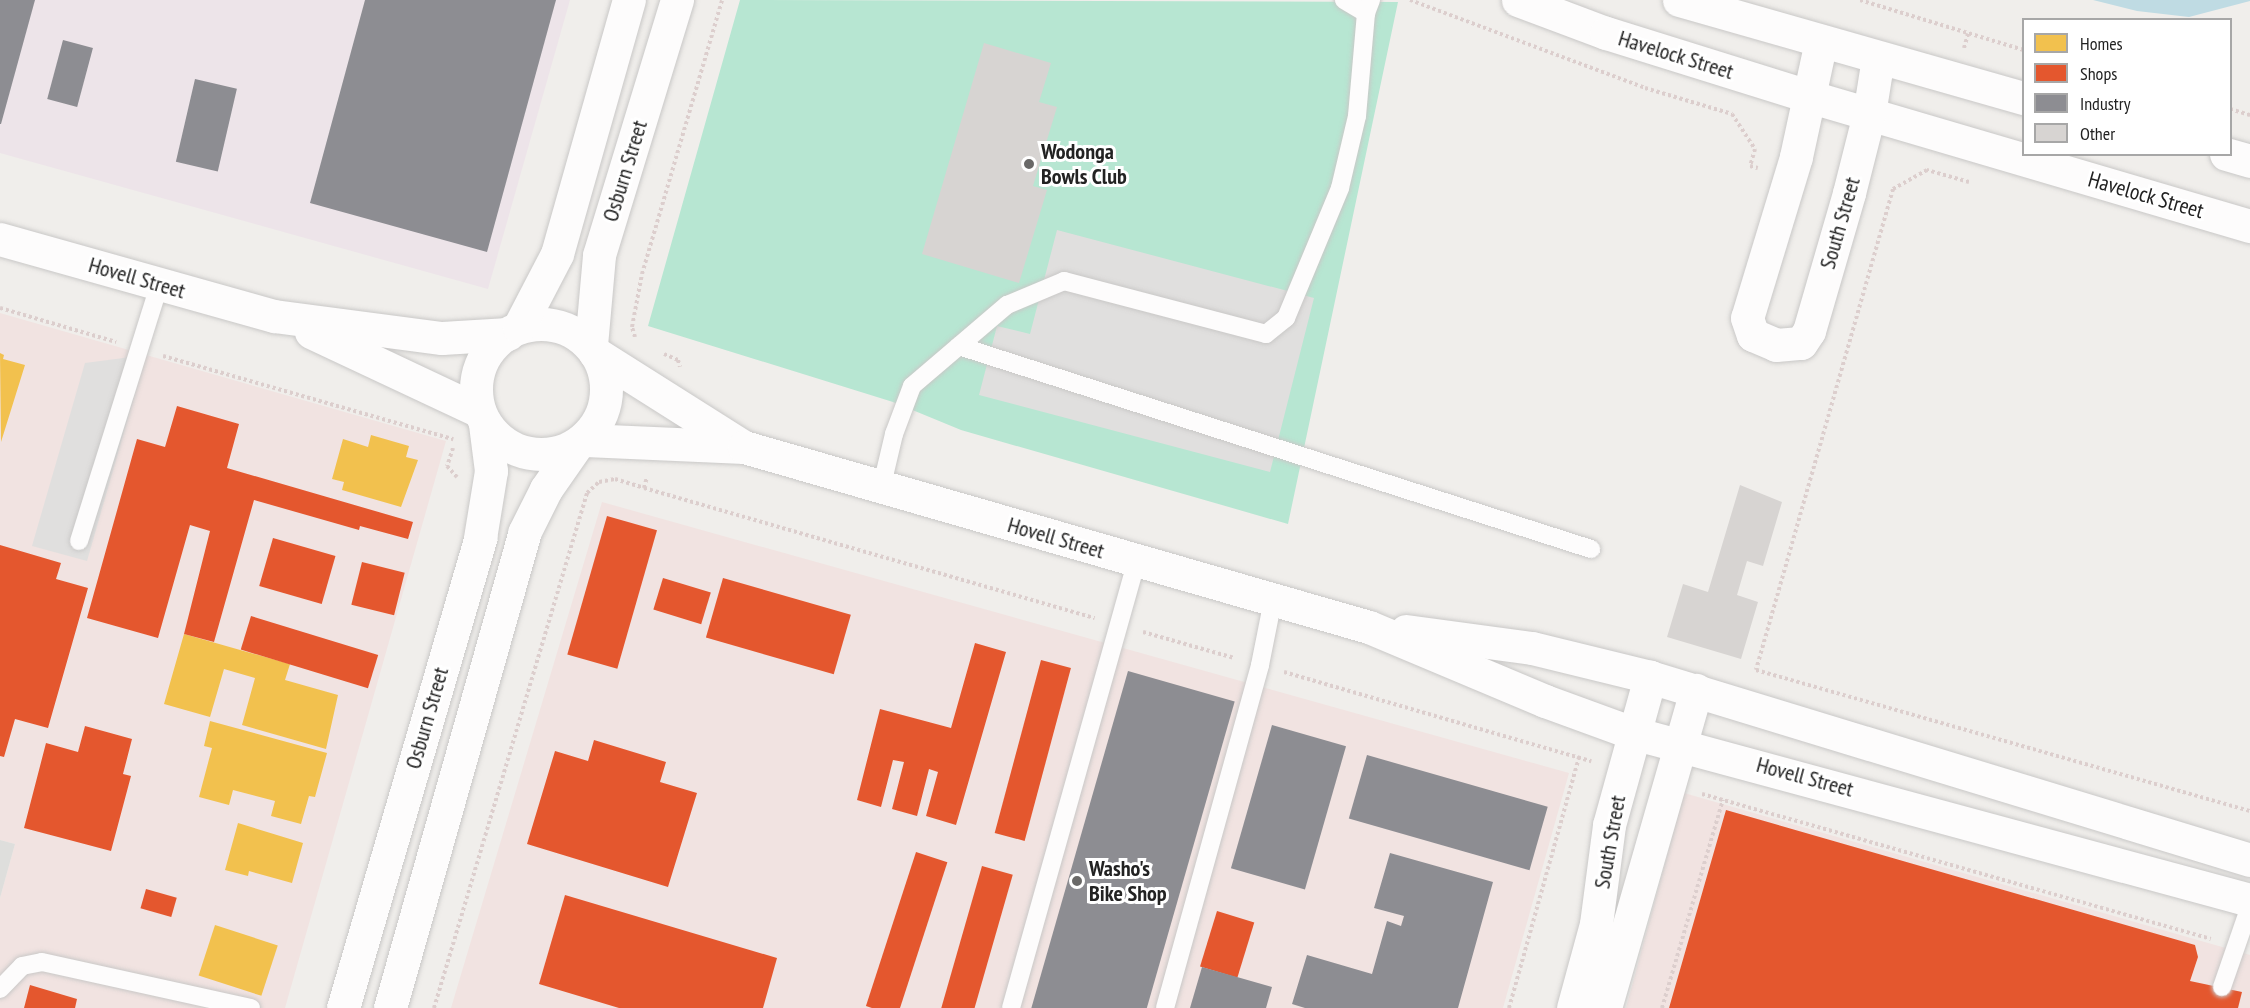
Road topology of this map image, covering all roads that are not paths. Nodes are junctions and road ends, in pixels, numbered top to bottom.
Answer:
1 (629, 0) edge
2 (677, 0) edge
3 (1344, 0) edge
4 (1518, 0) edge
5 (1679, 0) edge
6 (1368, 6) edge
7 (1821, 41) junction
8 (1878, 58) junction
9 (1808, 96) junction
10 (2022, 97) edge
11 (1869, 114) junction
12 (2232, 156) edge
13 (2250, 161) edge
14 (2250, 226) edge
15 (0, 239) edge
16 (159, 285) junction
17 (274, 315) junction
18 (513, 331) junction
19 (960, 346) junction
20 (593, 349) junction
21 (482, 417) junction
22 (581, 443) junction
23 (744, 447) junction
24 (881, 489) junction
25 (79, 541) dead end
26 (1591, 549) dead end
27 (1137, 561) junction
28 (1273, 600) junction
29 (1369, 627) junction
30 (1650, 677) junction
31 (1696, 690) junction
32 (1634, 733) junction
33 (1682, 745) junction
34 (2250, 860) edge
35 (2250, 900) edge
36 (2250, 906) edge
37 (2222, 987) dead end
38 (0, 989) edge
39 (251, 1008) edge
40 (343, 1008) edge
41 (390, 1008) edge
42 (1011, 1008) edge
43 (1165, 1008) edge
44 (1573, 1008) edge
45 (1605, 1008) edge

1 - 18 street, Osburn Street
2 - 20 street, Osburn Street
3 - 6 lane
4 - 9 street, Havelock Street
5 - 7 street
6 - 19 lane
7 - 8 street
7 - 9 street
8 - 10 street
8 - 11 street
9 - 11 street, Havelock Street
9 - 11 street, South Street
11 - 14 street, Havelock Street
12 - 13 street
15 - 16 street, Hovell Street
16 - 17 street, Hovell Street
16 - 25 lane
17 - 18 street, Hovell Street
17 - 21 street, Hovell Street
18 - 20 street
18 - 21 street
19 - 24 lane
19 - 26 lane
20 - 22 street
20 - 23 street, Hovell Street
21 - 22 street
21 - 40 street, Osburn Street
22 - 23 street, Hovell Street
22 - 41 street, Osburn Street
23 - 24 street, Hovell Street
24 - 27 street, Hovell Street
27 - 28 street, Hovell Street
27 - 42 lane
28 - 29 street, Hovell Street
28 - 43 lane
29 - 30 street, Hovell Street
29 - 32 street, Hovell Street
30 - 31 street, Hovell Street
30 - 32 street, South Street
31 - 33 street, South Street
31 - 34 street, Hovell Street
32 - 33 street, Hovell Street
32 - 44 street, South Street
33 - 35 street, Hovell Street
33 - 45 street, South Street
36 - 37 lane
38 - 39 lane

